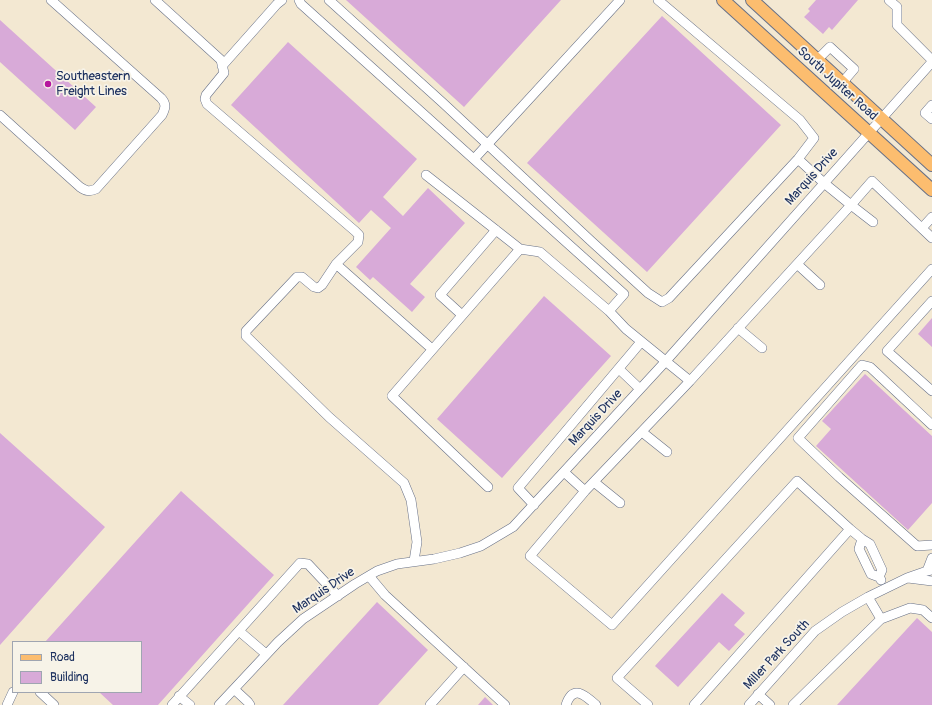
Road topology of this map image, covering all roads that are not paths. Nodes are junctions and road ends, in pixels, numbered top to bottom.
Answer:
1 (51, 0) edge
2 (155, 0) edge
3 (282, 0) edge
4 (299, 0) edge
5 (329, 0) edge
6 (620, 0) edge
7 (658, 0) edge
8 (723, 0) edge
9 (752, 0) edge
10 (889, 0) edge
11 (818, 60) junction
12 (932, 61) edge
13 (222, 66) junction
14 (842, 83) junction
15 (932, 104) edge
16 (0, 115) edge
17 (881, 119) junction
18 (932, 119) edge
19 (869, 132) junction
20 (488, 144) junction
21 (474, 159) junction
22 (798, 159) junction
23 (932, 165) edge
24 (426, 175) dead end
25 (824, 183) junction
26 (932, 190) edge
27 (851, 205) junction
28 (932, 217) edge
29 (873, 222) dead end
30 (922, 228) junction
31 (496, 230) junction
32 (932, 238) edge
33 (520, 249) junction
34 (336, 264) junction
35 (797, 264) junction
36 (932, 269) edge
37 (820, 285) dead end
38 (932, 301) edge
39 (609, 311) junction
40 (462, 315) junction
41 (738, 328) junction
42 (641, 342) junction
43 (762, 348) dead end
44 (432, 349) junction
45 (665, 362) junction
46 (619, 369) junction
47 (690, 381) junction
48 (640, 389) junction
49 (932, 391) edge
50 (932, 425) edge
51 (642, 432) junction
52 (667, 452) dead end
53 (564, 472) junction
54 (594, 482) junction
55 (488, 487) dead end
56 (585, 491) junction
57 (620, 503) dead end
58 (534, 505) junction
59 (850, 529) junction
60 (932, 545) edge
61 (932, 558) edge
62 (414, 561) junction
63 (930, 570) edge
64 (369, 576) junction
65 (907, 578) junction
66 (932, 581) edge
67 (885, 589) junction
68 (338, 596) junction
69 (868, 597) junction
70 (932, 618) edge
71 (881, 619) junction
72 (239, 631) junction
73 (266, 654) junction
74 (464, 667) junction
75 (234, 689) junction
76 (13, 693) edge
77 (41, 693) edge
78 (758, 694) junction
79 (180, 696) junction
80 (7, 705) edge
81 (54, 705) edge
82 (172, 705) edge
83 (190, 705) edge
84 (219, 705) edge
85 (250, 705) edge
86 (430, 705) edge
87 (505, 705) edge
88 (566, 705) edge
89 (596, 705) edge
90 (648, 705) edge
91 (694, 705) edge
92 (748, 705) edge
93 (770, 705) edge
94 (793, 705) edge

1 - 16 street
2 - 13 street
3 - 13 street
4 - 21 street
5 - 20 street
6 - 20 street
7 - 22 street
8 - 19 main road, South Jupiter Road
9 - 11 main road, South Jupiter Road
10 - 12 street
11 - 14 main road, South Jupiter Road
11 - 14 street
12 - 17 street, Marquis Drive
13 - 34 street
14 - 17 main road, South Jupiter Road
15 - 18 street
17 - 19 street, Marquis Drive
17 - 23 main road, South Jupiter Road
19 - 25 street, Marquis Drive
19 - 26 main road, South Jupiter Road
20 - 21 street
20 - 22 street
21 - 39 street
22 - 25 street
24 - 31 street
25 - 27 street
25 - 45 street, Marquis Drive
27 - 29 street
27 - 30 street
27 - 35 street
28 - 30 street
30 - 32 street
31 - 33 street
31 - 40 street
33 - 39 street
33 - 40 street
34 - 44 street
34 - 62 street
35 - 37 street
35 - 41 street
36 - 56 street
38 - 49 street
39 - 42 street
40 - 44 street
41 - 43 street
41 - 47 street
42 - 45 street
42 - 46 street
44 - 55 street
45 - 47 street
45 - 48 street, Marquis Drive
46 - 48 street
46 - 58 street
47 - 51 street
48 - 53 street, Marquis Drive
50 - 60 street
51 - 52 street
51 - 54 street
53 - 56 street
53 - 58 street, Marquis Drive
54 - 56 street
54 - 57 street
58 - 62 street, Marquis Drive
59 - 67 street
59 - 90 street
59 - 91 street
61 - 63 street
62 - 64 street, Marquis Drive
63 - 65 street, Miller Park South
64 - 68 street, Marquis Drive
64 - 74 street
65 - 66 street
65 - 67 street, Miller Park South
67 - 69 street, Miller Park South
68 - 72 street
68 - 73 street, Marquis Drive
69 - 71 street
69 - 78 street, Miller Park South
70 - 71 street
71 - 94 street
72 - 73 street
72 - 79 street
73 - 75 street, Marquis Drive
74 - 86 street
74 - 87 street
75 - 84 street, Marquis Drive
75 - 85 street
76 - 80 street
77 - 81 street
78 - 92 street, Miller Park South
78 - 93 street
79 - 82 street
79 - 83 street
88 - 89 street

